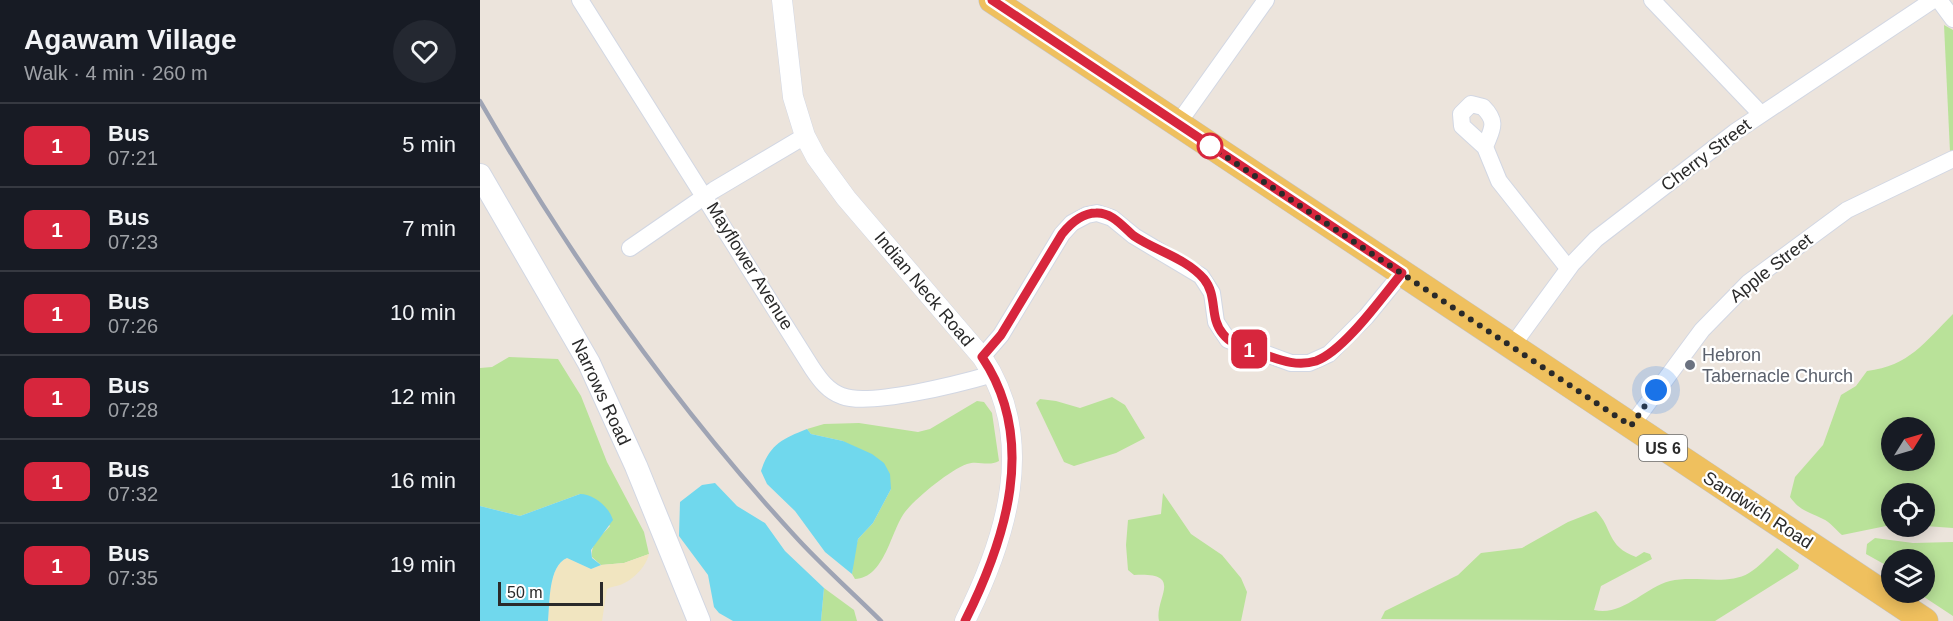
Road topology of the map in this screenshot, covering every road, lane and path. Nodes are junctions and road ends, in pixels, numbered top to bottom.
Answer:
1 (580, 0) edge
2 (782, 0) edge
3 (992, 0) edge
4 (1266, 0) edge
5 (1652, 0) edge
6 (1933, 0) edge
7 (1939, 0) edge
8 (1953, 19) edge
9 (1761, 114) junction
10 (1177, 125) junction
11 (805, 136) junction
12 (1485, 147) dead end
13 (1953, 159) edge
14 (480, 175) edge
15 (705, 195) junction
16 (630, 248) dead end
17 (1568, 268) junction
18 (1402, 273) junction
19 (1512, 346) junction
20 (982, 357) junction
21 (993, 374) junction
22 (1631, 426) junction
23 (699, 621) edge
24 (965, 621) edge
25 (1925, 621) edge

1 - 15 street, Mayflower Avenue
2 - 11 street, Indian Neck Road
3 - 10 main road, Sandwich Road / US 6
4 - 10 street
5 - 9 street
6 - 9 street, Cherry Street
7 - 8 street
9 - 17 street, Cherry Street
10 - 18 main road, Sandwich Road / US 6
11 - 15 street
11 - 20 street, Indian Neck Road
12 - 17 street
13 - 22 street, Apple Street
14 - 23 main road, Narrows Road
15 - 16 street
15 - 21 street, Mayflower Avenue
17 - 19 street, Cherry Street
18 - 19 main road, Sandwich Road / US 6
18 - 20 street
19 - 22 main road, Sandwich Road / US 6
20 - 21 street, Indian Neck Road
21 - 24 street, Indian Neck Road
22 - 25 main road, Sandwich Road / US 6

